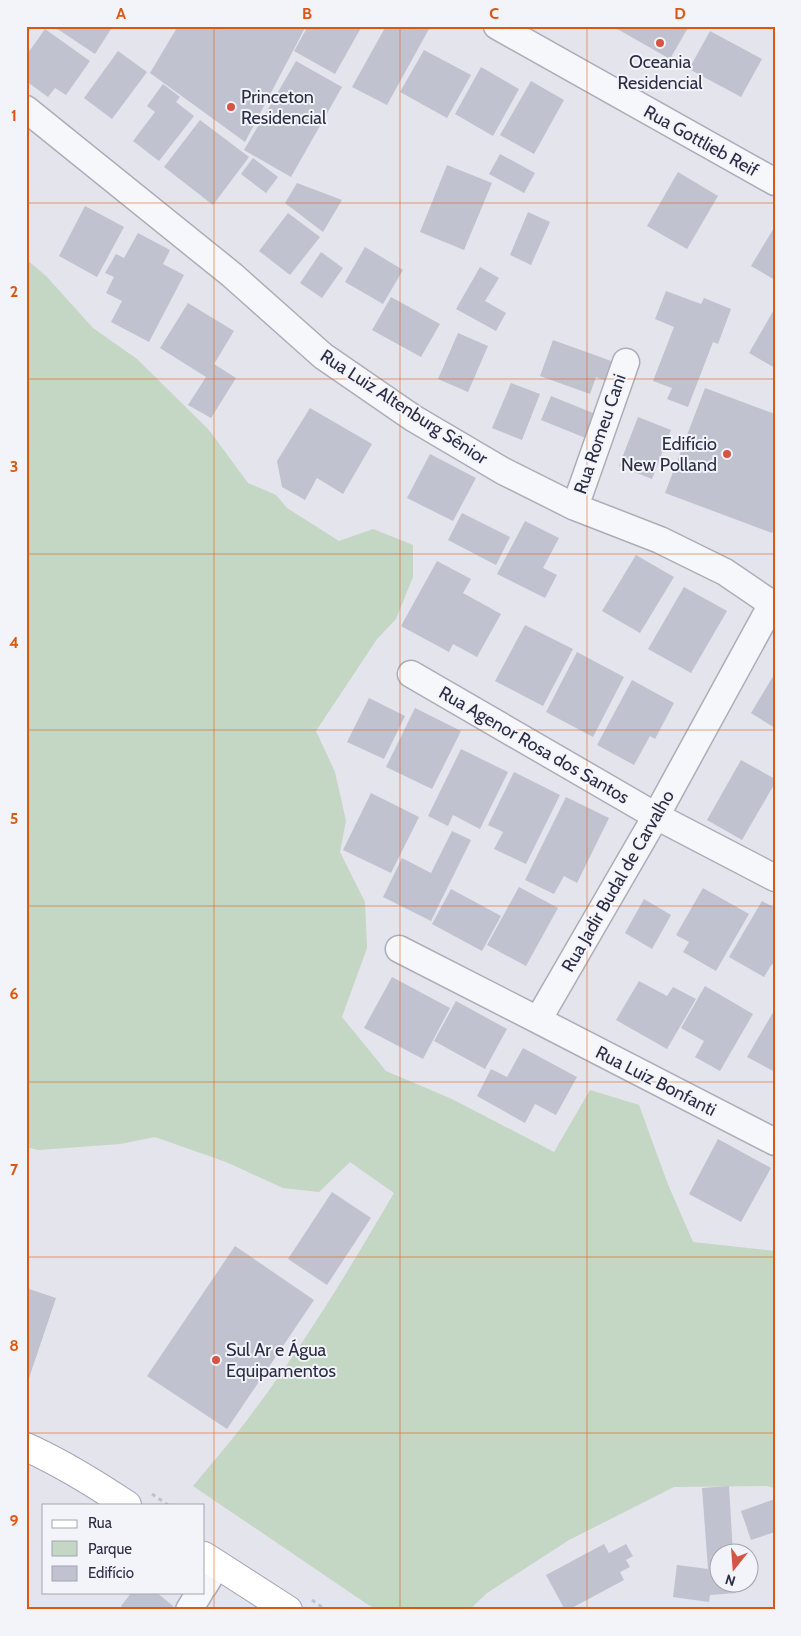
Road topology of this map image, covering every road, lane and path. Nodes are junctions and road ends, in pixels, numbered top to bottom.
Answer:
1 (497, 26) edge
2 (26, 109) edge
3 (775, 182) edge
4 (626, 362) dead end
5 (575, 507) junction
6 (774, 605) edge
7 (411, 674) dead end
8 (656, 816) junction
9 (775, 878) edge
10 (399, 949) dead end
11 (538, 1020) junction
12 (775, 1142) edge
13 (26, 1447) edge
14 (126, 1504) edge
15 (208, 1569) edge
16 (199, 1594) edge
17 (189, 1610) edge
18 (288, 1610) edge

1 - 3 street, Rua Gottlieb Reif
2 - 5 street, Rua Luiz Altenburg Sênior
4 - 5 street, Rua Romeu Cani
5 - 6 street, Rua Luiz Altenburg Sênior
6 - 8 street, Rua Jadir Budal de Carvalho
7 - 8 street, Rua Agenor Rosa dos Santos
8 - 9 street, Rua Agenor Rosa dos Santos
8 - 11 street, Rua Jadir Budal de Carvalho
10 - 11 street
11 - 12 street, Rua Luiz Bonfanti
13 - 14 main road
15 - 18 main road
16 - 17 street

